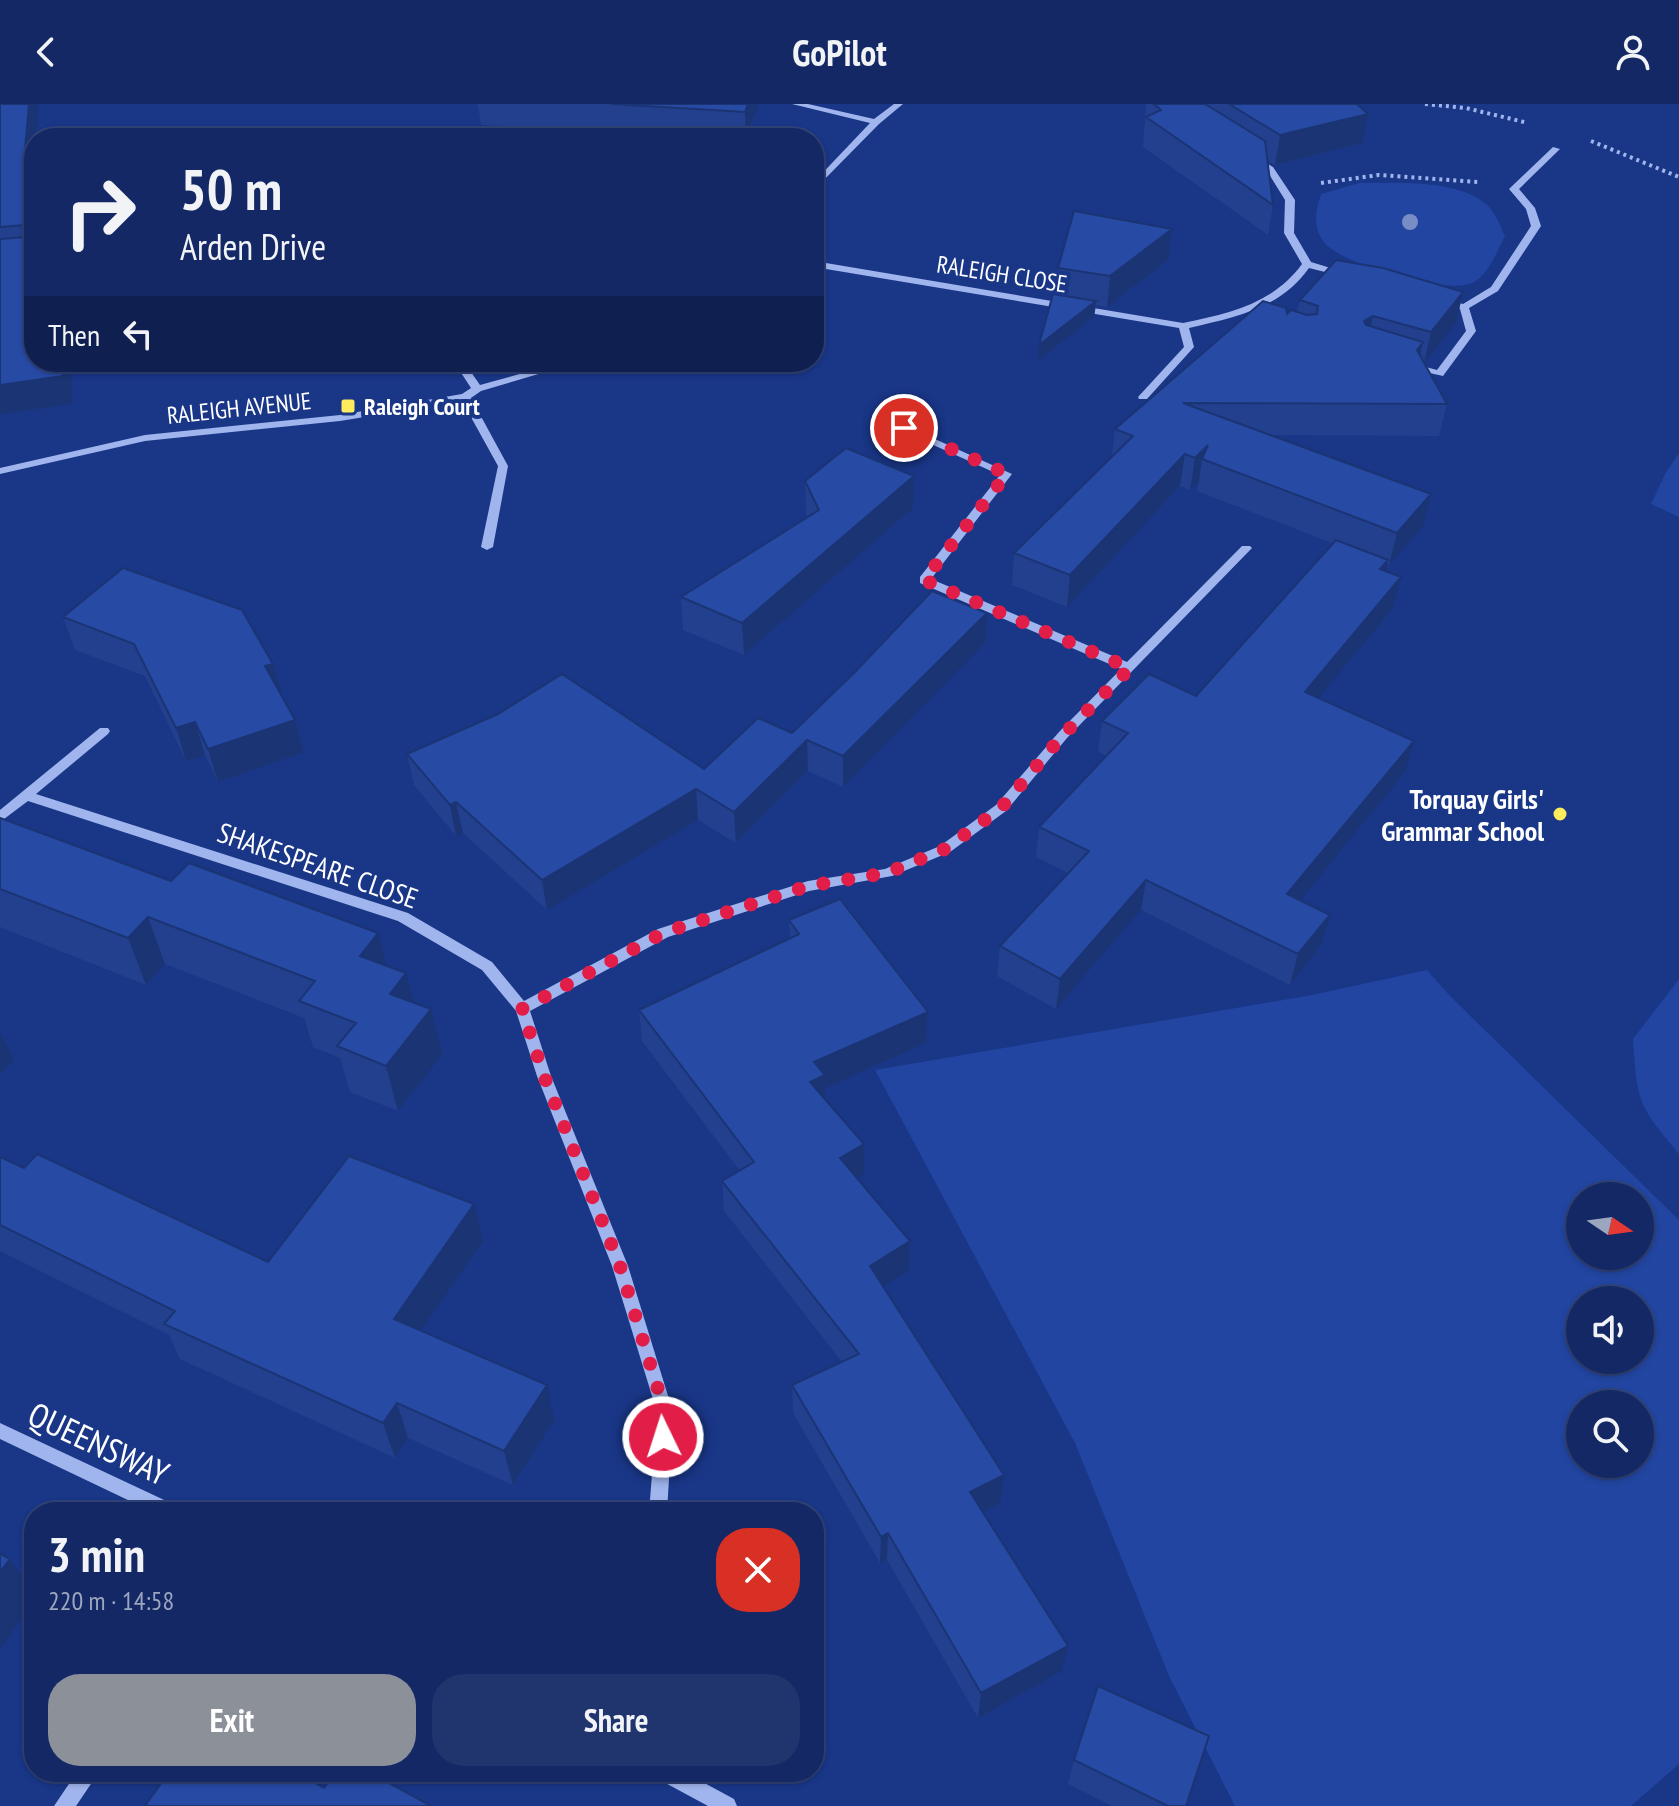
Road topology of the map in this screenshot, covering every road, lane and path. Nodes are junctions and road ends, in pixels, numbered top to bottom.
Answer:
1 (796, 104) edge
2 (899, 104) edge
3 (1425, 104) edge
4 (1466, 108) dead end
5 (876, 122) junction
6 (1556, 149) dead end
7 (1244, 153) edge
8 (824, 177) edge
9 (1514, 189) junction
10 (1286, 194) junction
11 (1307, 264) junction
12 (824, 266) edge
13 (1350, 276) edge
14 (1435, 299) edge
15 (1464, 307) junction
16 (1227, 316) junction
17 (1253, 324) edge
18 (1183, 326) junction
19 (1394, 361) edge
20 (466, 372) edge
21 (538, 372) edge
22 (477, 389) junction
23 (465, 397) junction
24 (1143, 397) dead end
25 (904, 428) dead end
26 (0, 471) edge
27 (487, 547) dead end
28 (1246, 548) dead end
29 (1130, 668) junction
30 (104, 731) dead end
31 (28, 796) junction
32 (0, 817) edge
33 (522, 1009) junction
34 (0, 1431) edge
35 (150, 1502) edge
36 (659, 1502) edge
37 (82, 1782) edge
38 (683, 1782) edge
39 (64, 1806) edge
40 (727, 1806) edge

1 - 5 street
2 - 5 street
3 - 4 path
5 - 8 street
6 - 9 street
7 - 10 street
9 - 10 path
9 - 15 street
10 - 11 street
11 - 13 street
11 - 16 street, RALEIGH CLOSE
12 - 18 street, RALEIGH CLOSE
14 - 15 street
15 - 19 street
16 - 17 street, RALEIGH CLOSE
16 - 18 street, RALEIGH CLOSE
18 - 24 street
20 - 22 street
21 - 22 street, RALEIGH AVENUE
22 - 23 street, RALEIGH AVENUE
23 - 26 street, RALEIGH AVENUE
23 - 27 street
25 - 29 street
28 - 29 street
29 - 33 street
30 - 31 street
31 - 32 street
31 - 33 street, SHAKESPEARE CLOSE
33 - 36 street, SHAKESPEARE CLOSE
34 - 35 street, QUEENSWAY
37 - 39 street
38 - 40 street

